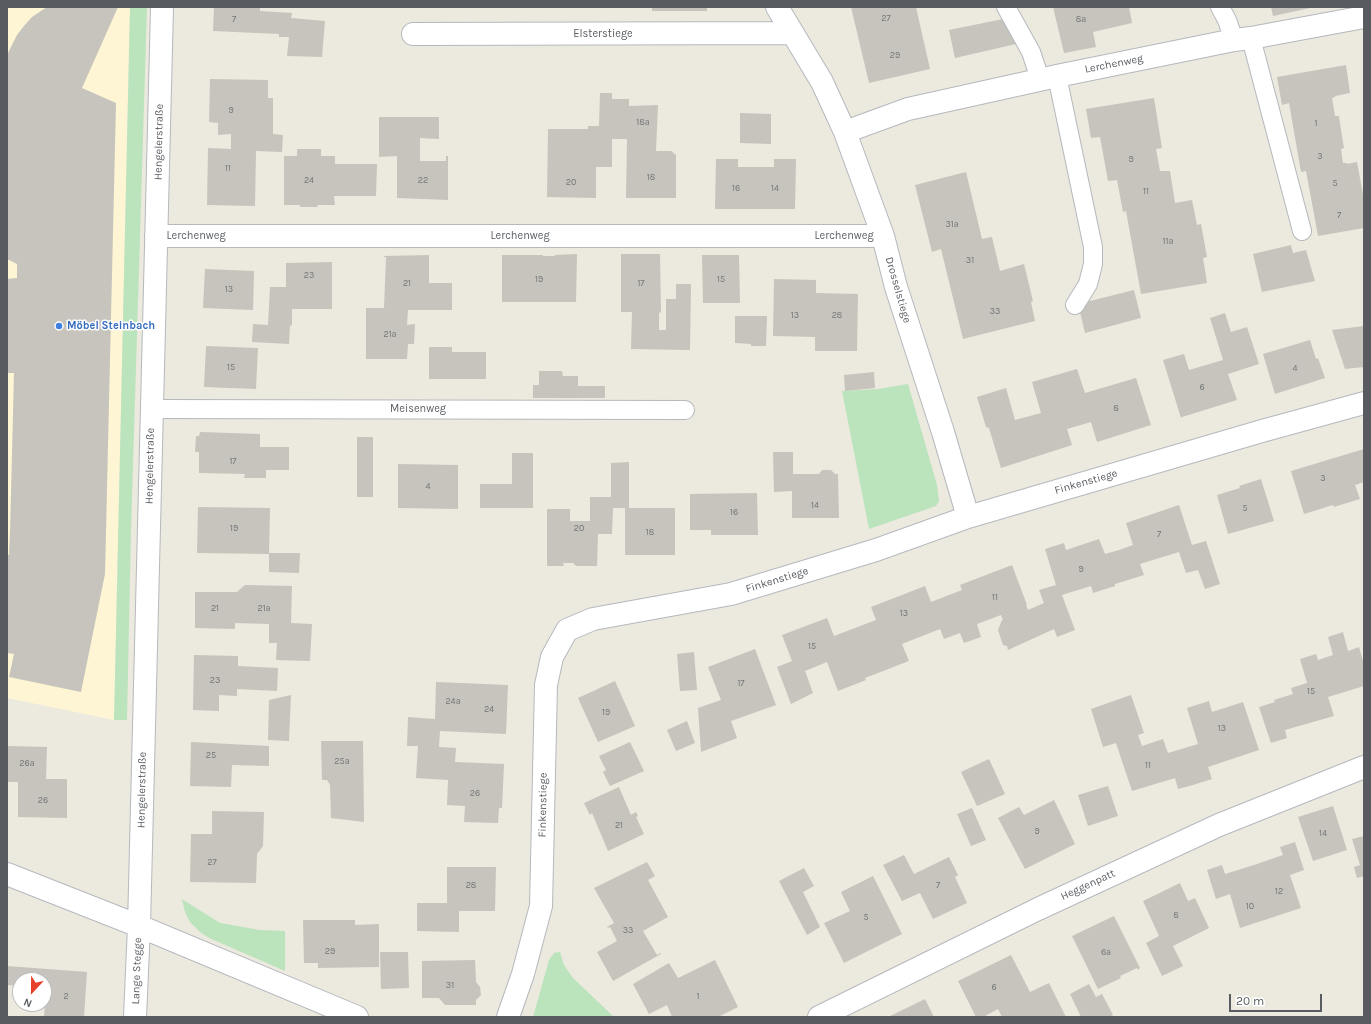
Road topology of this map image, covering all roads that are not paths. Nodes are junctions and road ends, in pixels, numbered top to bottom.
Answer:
1 (162, 7) edge
2 (777, 7) edge
3 (1006, 7) edge
4 (1220, 7) edge
5 (1364, 17) edge
6 (792, 33) junction
7 (414, 34) dead end
8 (1243, 39) junction
9 (1048, 77) junction
10 (845, 132) junction
11 (1302, 231) dead end
12 (156, 236) junction
13 (883, 236) junction
14 (1075, 305) dead end
15 (1364, 403) edge
16 (151, 409) junction
17 (685, 410) dead end
18 (968, 517) junction
19 (1364, 767) edge
20 (7, 874) edge
21 (139, 926) junction
22 (135, 1017) edge
23 (357, 1017) edge
24 (508, 1017) edge
25 (819, 1017) edge

1 - 12 street, Hengelerstraße
2 - 6 street, Drosselstiege
3 - 9 lane
4 - 8 lane
5 - 8 street, Lerchenweg
6 - 7 street, Elsterstiege
6 - 10 street, Drosselstiege
8 - 9 street, Lerchenweg
8 - 11 lane
9 - 10 street, Lerchenweg
9 - 14 lane
10 - 13 street, Drosselstiege
12 - 13 street, Lerchenweg
12 - 16 street, Hengelerstraße
13 - 18 street, Drosselstiege
15 - 18 street, Finkenstiege
16 - 17 lane, Meisenweg
16 - 21 street, Hengelerstraße
18 - 24 street, Finkenstiege
19 - 25 street, Heggenpatt
20 - 21 street
21 - 22 street, Lange Stegge
21 - 23 street

